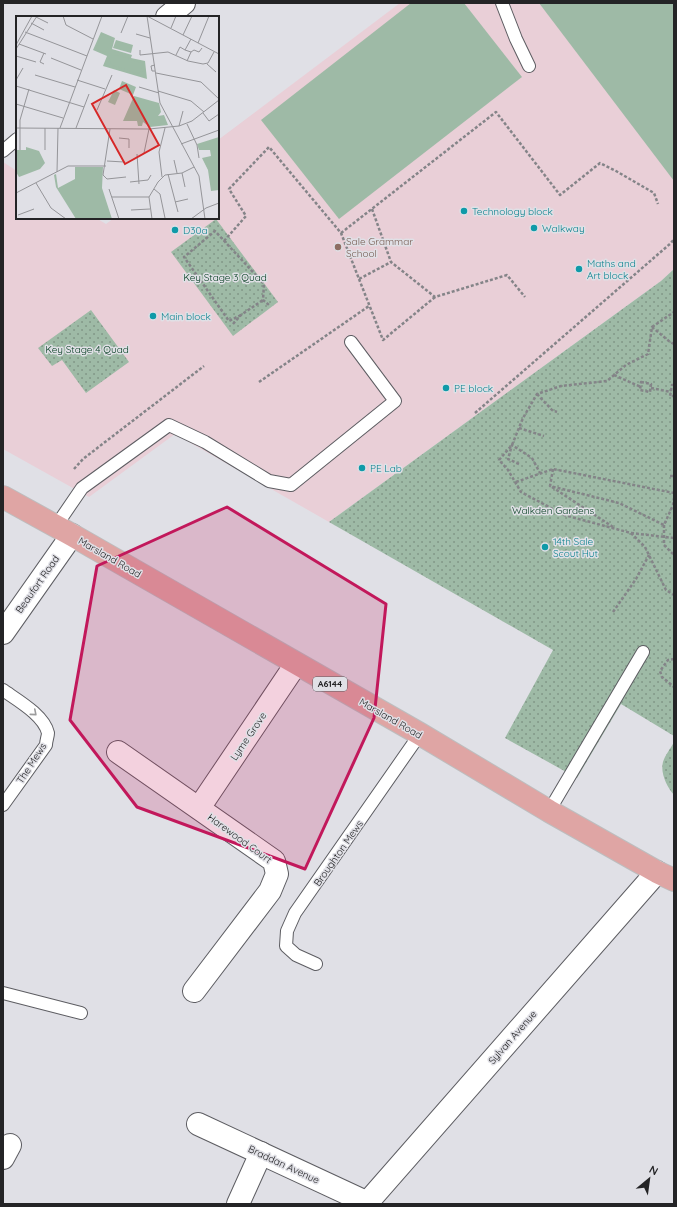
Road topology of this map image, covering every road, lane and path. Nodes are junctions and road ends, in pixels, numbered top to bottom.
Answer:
1 (184, 3) edge
2 (502, 3) edge
3 (168, 16) edge
4 (529, 66) dead end
5 (16, 140) edge
6 (3, 151) edge
7 (658, 204) dead end
8 (372, 209) junction
9 (341, 234) junction
10 (674, 239) edge
11 (224, 241) junction
12 (391, 262) junction
13 (359, 279) junction
14 (435, 297) junction
15 (526, 297) dead end
16 (263, 300) junction
17 (269, 305) dead end
18 (369, 306) junction
19 (674, 312) edge
20 (241, 315) junction
21 (233, 324) dead end
22 (652, 327) junction
23 (351, 342) dead end
24 (674, 344) edge
25 (204, 366) dead end
26 (614, 375) junction
27 (259, 382) dead end
28 (674, 385) edge
29 (640, 387) junction
30 (651, 388) junction
31 (671, 392) junction
32 (537, 394) junction
33 (674, 396) edge
34 (557, 412) dead end
35 (475, 413) dead end
36 (519, 428) junction
37 (544, 436) dead end
38 (512, 445) junction
39 (519, 464) dead end
40 (553, 469) junction
41 (73, 471) dead end
42 (540, 473) junction
43 (670, 476) dead end
44 (674, 476) edge
45 (516, 482) junction
46 (550, 486) junction
47 (674, 493) edge
48 (3, 497) edge
49 (674, 498) edge
50 (664, 524) junction
51 (615, 529) junction
52 (64, 530) junction
53 (631, 533) junction
54 (664, 536) junction
55 (674, 538) edge
56 (649, 555) junction
57 (674, 555) edge
58 (674, 595) edge
59 (613, 612) dead end
60 (3, 633) edge
61 (643, 652) dead end
62 (674, 659) edge
63 (296, 664) junction
64 (674, 687) edge
65 (3, 690) edge
66 (420, 734) junction
67 (118, 752) dead end
68 (3, 805) edge
69 (199, 808) junction
70 (549, 811) junction
71 (665, 876) edge
72 (316, 964) dead end
73 (194, 990) dead end
74 (3, 993) edge
75 (81, 1013) dead end
76 (198, 1124) dead end
77 (261, 1153) junction
78 (369, 1203) edge
79 (238, 1204) edge

1 - 3 street
2 - 4 lane
5 - 6 lane
7 - 8 path
8 - 9 path
8 - 12 path
9 - 11 path
9 - 13 path
10 - 35 path
11 - 16 path
11 - 20 path
12 - 13 path
12 - 14 path
13 - 18 path
14 - 15 path
14 - 18 path
16 - 17 path
16 - 20 path
18 - 27 path
19 - 22 path
20 - 21 path
22 - 24 path
22 - 26 path
23 - 52 lane
25 - 41 path
26 - 29 path
26 - 32 path
28 - 31 path
29 - 30 path
29 - 30 path
30 - 31 path
31 - 33 path
32 - 34 path
32 - 36 path
36 - 37 path
36 - 38 path
38 - 39 path
38 - 42 path
38 - 45 path
40 - 42 path
40 - 46 path
40 - 47 path
42 - 45 path
43 - 44 path
45 - 51 path
46 - 50 path
46 - 51 path
48 - 52 main road, Marsland Road / A6144
49 - 50 path
50 - 54 path
51 - 53 path
52 - 60 street, Beaufort Road
52 - 63 main road, Marsland Road / A6144
53 - 54 path
53 - 56 path
54 - 55 path
54 - 57 path
56 - 58 path
56 - 59 path
61 - 70 lane
62 - 64 path
63 - 66 main road, Marsland Road / A6144
63 - 69 street, Lyme Grove
65 -> 68 lane, The Mews
66 - 70 main road, Marsland Road / A6144
66 - 72 lane, Broughton Mews
67 - 69 street, Harewood Court
69 - 73 street, Harewood Court
70 - 71 main road, Marsland Road / A6144
71 - 78 street, Sylvan Avenue
74 - 75 lane
76 - 77 street, Braddan Avenue
77 - 78 street, Braddan Avenue
77 - 79 street

